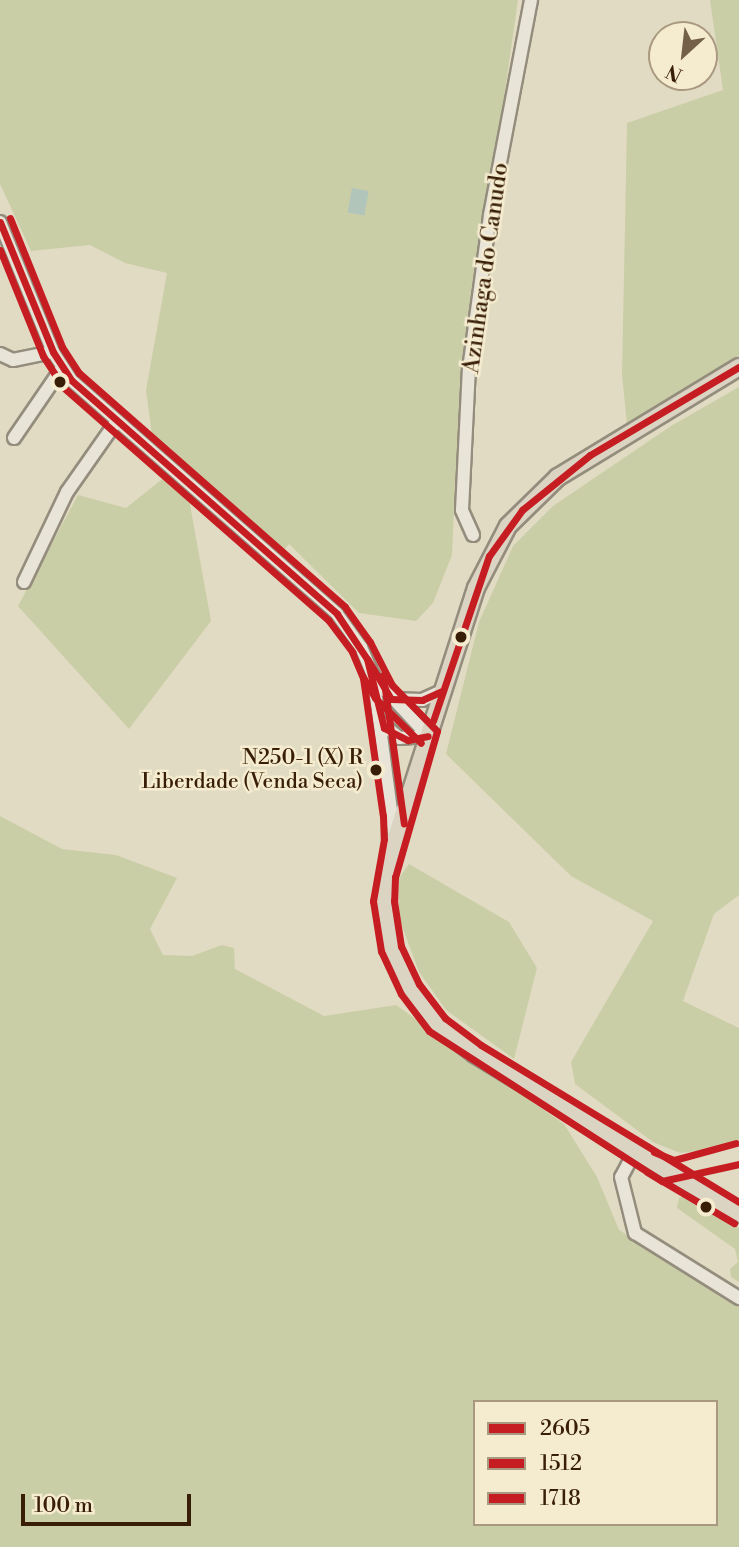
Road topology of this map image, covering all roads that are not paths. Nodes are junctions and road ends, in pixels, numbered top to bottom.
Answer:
1 (531, 0) edge
2 (0, 222) edge
3 (52, 352) junction
4 (0, 355) edge
5 (739, 367) edge
6 (62, 368) junction
7 (116, 422) junction
8 (14, 438) dead end
9 (473, 535) dead end
10 (24, 582) dead end
11 (373, 675) junction
12 (442, 691) junction
13 (391, 699) junction
14 (379, 721) junction
15 (428, 736) junction
16 (395, 840) junction
17 (634, 1153) junction
18 (739, 1214) edge
19 (739, 1298) edge

1 - 9 street, Azinhaga do Canudo
2 - 3 street
3 - 4 street
3 - 6 street
5 - 12 main road
6 - 7 street
6 - 8 street
7 - 10 street
7 - 11 street
11 - 13 street
11 - 14 street
12 - 13 street
12 - 15 main road
13 - 15 street
14 - 15 street
14 - 16 street
15 - 16 main road
16 - 17 main road
17 - 18 main road
17 - 19 street

